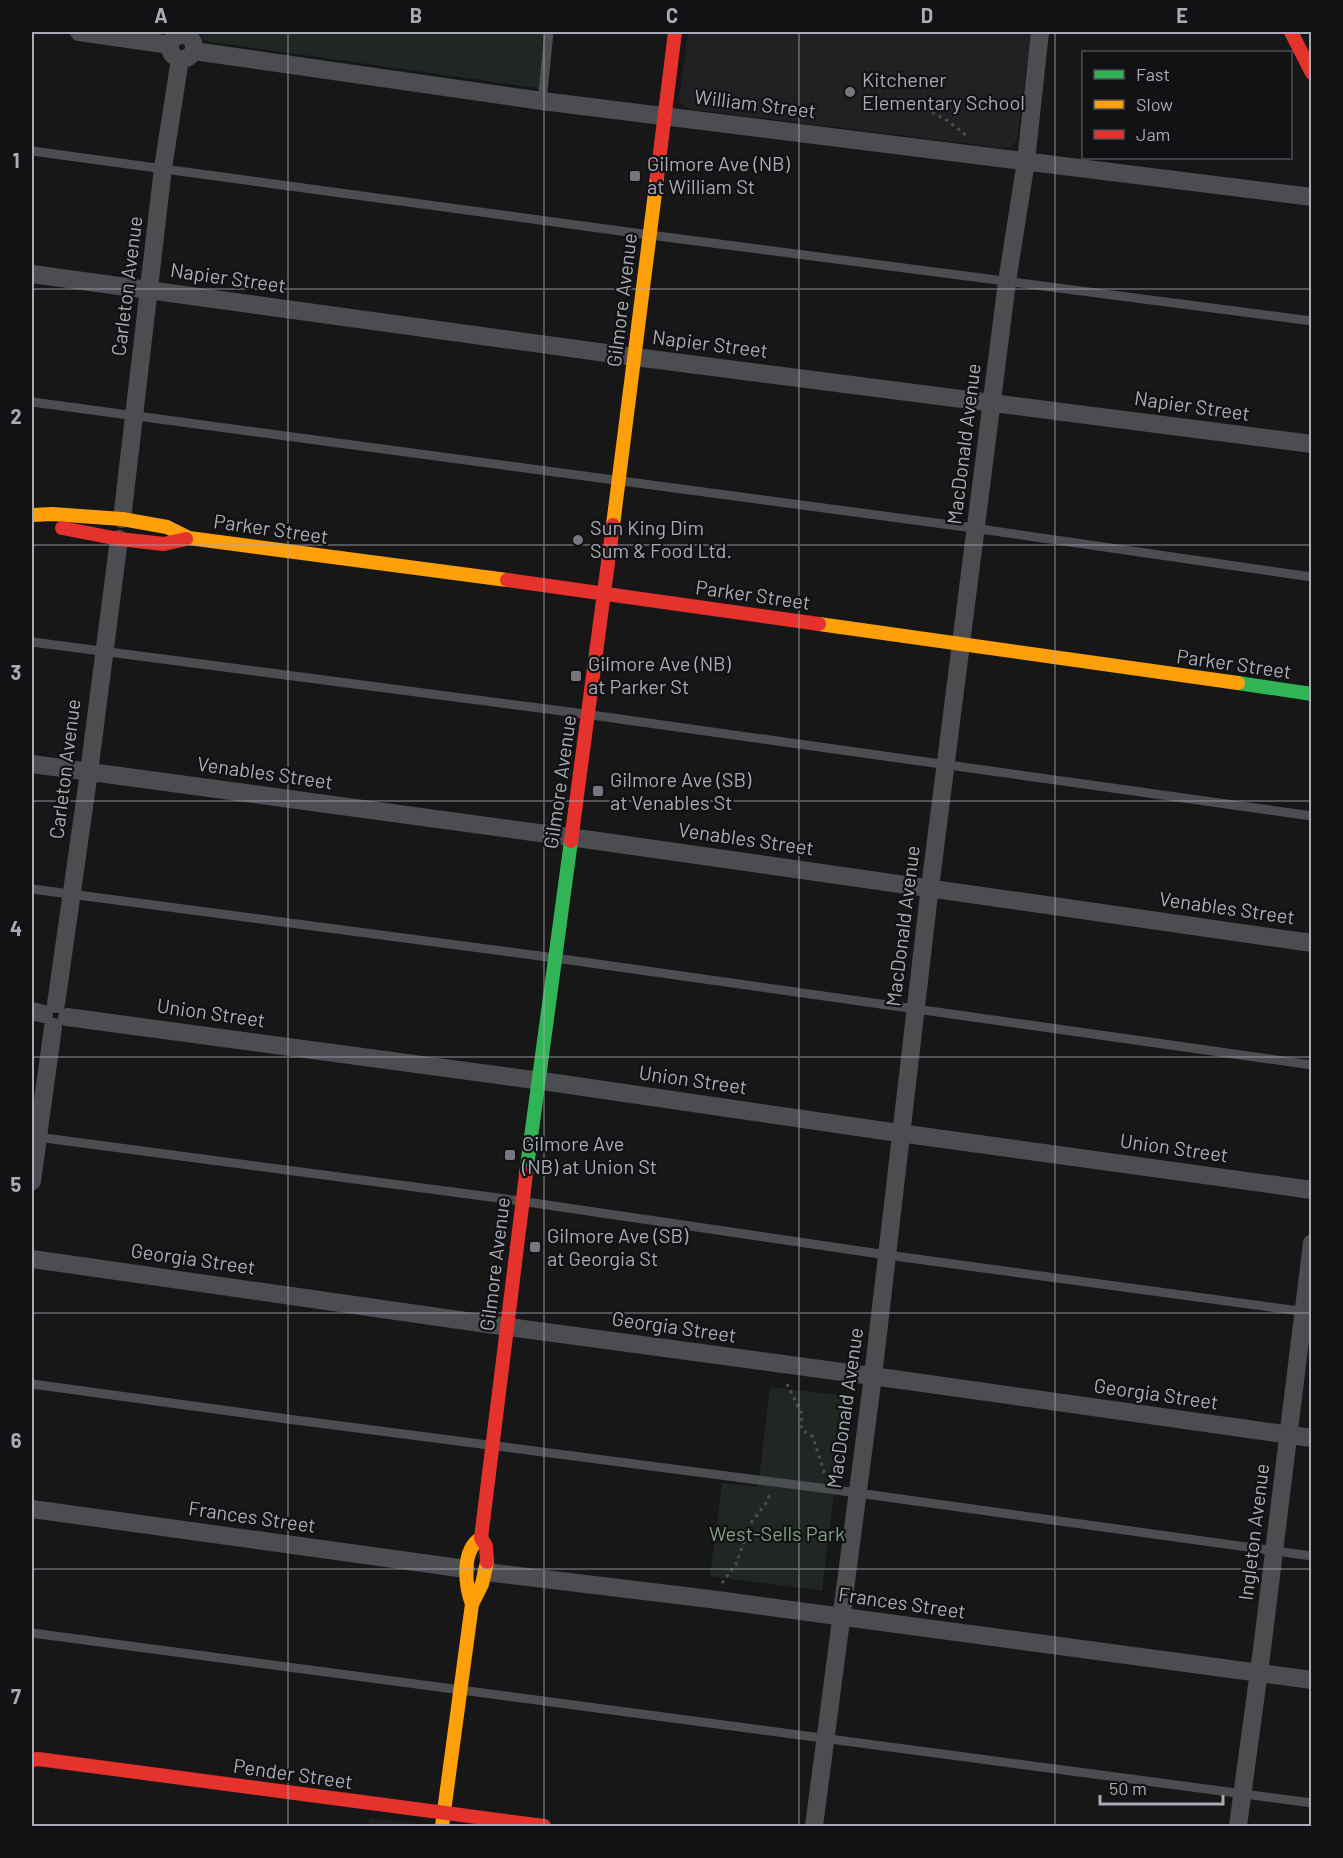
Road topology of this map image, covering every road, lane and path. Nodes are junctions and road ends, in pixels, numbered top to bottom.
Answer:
1 (79, 32) edge
2 (549, 32) edge
3 (675, 32) edge
4 (1040, 32) edge
5 (1291, 32) edge
6 (182, 44) edge
7 (1311, 73) edge
8 (542, 101) junction
9 (919, 105) dead end
10 (665, 116) junction
11 (973, 141) dead end
12 (32, 151) edge
13 (1026, 161) junction
14 (163, 168) junction
15 (1311, 197) edge
16 (650, 235) junction
17 (32, 274) edge
18 (1007, 282) junction
19 (149, 290) junction
20 (1311, 321) edge
21 (635, 357) junction
22 (32, 402) edge
23 (992, 402) junction
24 (134, 416) junction
25 (1311, 444) edge
26 (619, 480) junction
27 (32, 517) edge
28 (122, 519) junction
29 (976, 529) junction
30 (119, 538) junction
31 (189, 538) junction
32 (1311, 577) edge
33 (604, 593) junction
34 (32, 642) edge
35 (961, 644) junction
36 (103, 651) junction
37 (1311, 694) edge
38 (588, 714) junction
39 (32, 764) edge
40 (946, 765) junction
41 (89, 772) junction
42 (1311, 816) edge
43 (573, 837) junction
44 (931, 887) junction
45 (32, 889) edge
46 (71, 894) junction
47 (1311, 943) edge
48 (555, 958) junction
49 (915, 1010) junction
50 (50, 1014) edge
51 (1311, 1065) edge
52 (538, 1080) junction
53 (902, 1134) junction
54 (34, 1137) edge
55 (32, 1181) edge
56 (1311, 1190) edge
57 (523, 1201) junction
58 (1311, 1243) edge
59 (887, 1255) junction
60 (32, 1259) edge
61 (1307, 1312) edge
62 (508, 1327) junction
63 (873, 1376) junction
64 (32, 1384) edge
65 (787, 1384) dead end
66 (1289, 1435) junction
67 (1311, 1438) edge
68 (491, 1445) junction
69 (775, 1483) junction
70 (836, 1490) junction
71 (856, 1493) junction
72 (32, 1509) edge
73 (481, 1538) junction
74 (1274, 1551) junction
75 (1311, 1556) edge
76 (466, 1569) junction
77 (486, 1572) junction
78 (710, 1599) junction
79 (472, 1604) junction
80 (842, 1618) junction
81 (32, 1634) edge
82 (1259, 1673) junction
83 (1311, 1680) edge
84 (460, 1691) junction
85 (825, 1739) junction
86 (34, 1758) edge
87 (1242, 1794) junction
88 (1311, 1803) edge
89 (442, 1820) edge
90 (544, 1827) edge
91 (813, 1827) edge
92 (1238, 1827) edge

1 - 6 street, William Street
2 - 8 lane
3 - 10 street, Gilmore Avenue
4 - 13 street, MacDonald Avenue
5 - 7 street
6 - 8 street, William Street
6 - 14 street, Carleton Avenue
8 - 10 street, William Street
9 - 11 path
10 - 13 street, William Street
10 - 16 street, Gilmore Avenue
12 - 14 lane
13 - 15 street, William Street
13 - 18 street, MacDonald Avenue
14 - 16 lane
14 - 19 street, Carleton Avenue
16 - 18 lane
16 - 21 street, Gilmore Avenue
17 - 19 street, Napier Street
18 - 20 lane
18 - 23 street, MacDonald Avenue
19 - 21 street, Napier Street
19 - 24 street, Carleton Avenue
21 - 23 street, Napier Street
21 - 26 street, Gilmore Avenue
22 - 24 lane
23 - 25 street, Napier Street
23 - 29 street, MacDonald Avenue
24 - 26 lane
24 - 28 street, Carleton Avenue
26 - 29 lane
26 - 33 street, Gilmore Avenue
27 - 28 street, Parker Street
27 - 30 street, Parker Street
28 - 31 street, Parker Street
29 - 32 lane
29 - 35 street, MacDonald Avenue
30 - 31 street, Parker Street
30 - 36 street, Carleton Avenue
31 - 33 street, Parker Street
33 - 35 street, Parker Street
33 - 38 street, Gilmore Avenue
34 - 36 lane
35 - 37 street, Parker Street
35 - 40 street, MacDonald Avenue
36 - 38 lane
36 - 41 street, Carleton Avenue
38 - 40 lane
38 - 43 street, Gilmore Avenue
39 - 41 street, Venables Street
40 - 42 lane
40 - 44 street, MacDonald Avenue
41 - 43 street, Venables Street
41 - 46 street, Carleton Avenue
43 - 44 street, Venables Street
43 - 48 street, Gilmore Avenue
44 - 47 street, Venables Street
44 - 49 street, MacDonald Avenue
45 - 46 lane
46 - 48 lane
46 - 50 street, Carleton Avenue
48 - 49 lane
48 - 52 street, Gilmore Avenue
49 - 51 lane
49 - 53 street, MacDonald Avenue
50 - 52 street, Union Street
50 - 54 street, Carleton Avenue
52 - 53 street, Union Street
52 - 57 street, Gilmore Avenue
53 - 56 street, Union Street
53 - 59 street, MacDonald Avenue
54 - 55 street, Carleton Avenue
54 - 57 lane
57 - 59 lane
57 - 62 street, Gilmore Avenue
58 - 61 street, Ingleton Avenue
59 - 61 lane
59 - 63 street, MacDonald Avenue
60 - 62 street, Georgia Street
61 - 66 street, Ingleton Avenue
62 - 63 street, Georgia Street
62 - 68 street, Gilmore Avenue
63 - 66 street, Georgia Street
63 - 71 street, MacDonald Avenue
64 - 68 lane
65 - 70 path
66 - 67 street, Georgia Street
66 - 74 street, Ingleton Avenue
68 - 69 lane
68 - 73 street, Gilmore Avenue
69 - 70 lane
69 - 78 path
70 - 71 lane
71 - 74 lane
71 - 80 street, MacDonald Avenue
72 - 76 street, Frances Street
73 - 76 street, Gilmore Avenue
73 - 77 street, Gilmore Avenue
74 - 75 lane
74 - 82 street, Ingleton Avenue
76 - 79 street, Gilmore Avenue
77 - 78 street, Frances Street
77 - 79 street, Gilmore Avenue
78 - 80 street, Frances Street
79 - 84 street, Gilmore Avenue
80 - 82 street, Frances Street
80 - 85 street, MacDonald Avenue
81 - 84 lane
82 - 83 street, Frances Street
82 - 87 street, Ingleton Avenue
84 - 85 lane
84 - 89 street, Gilmore Avenue
85 - 87 lane
85 - 91 street, MacDonald Avenue
86 - 89 street, Pender Street
87 - 88 lane
87 - 92 street, Ingleton Avenue
89 - 90 street, Pender Street

